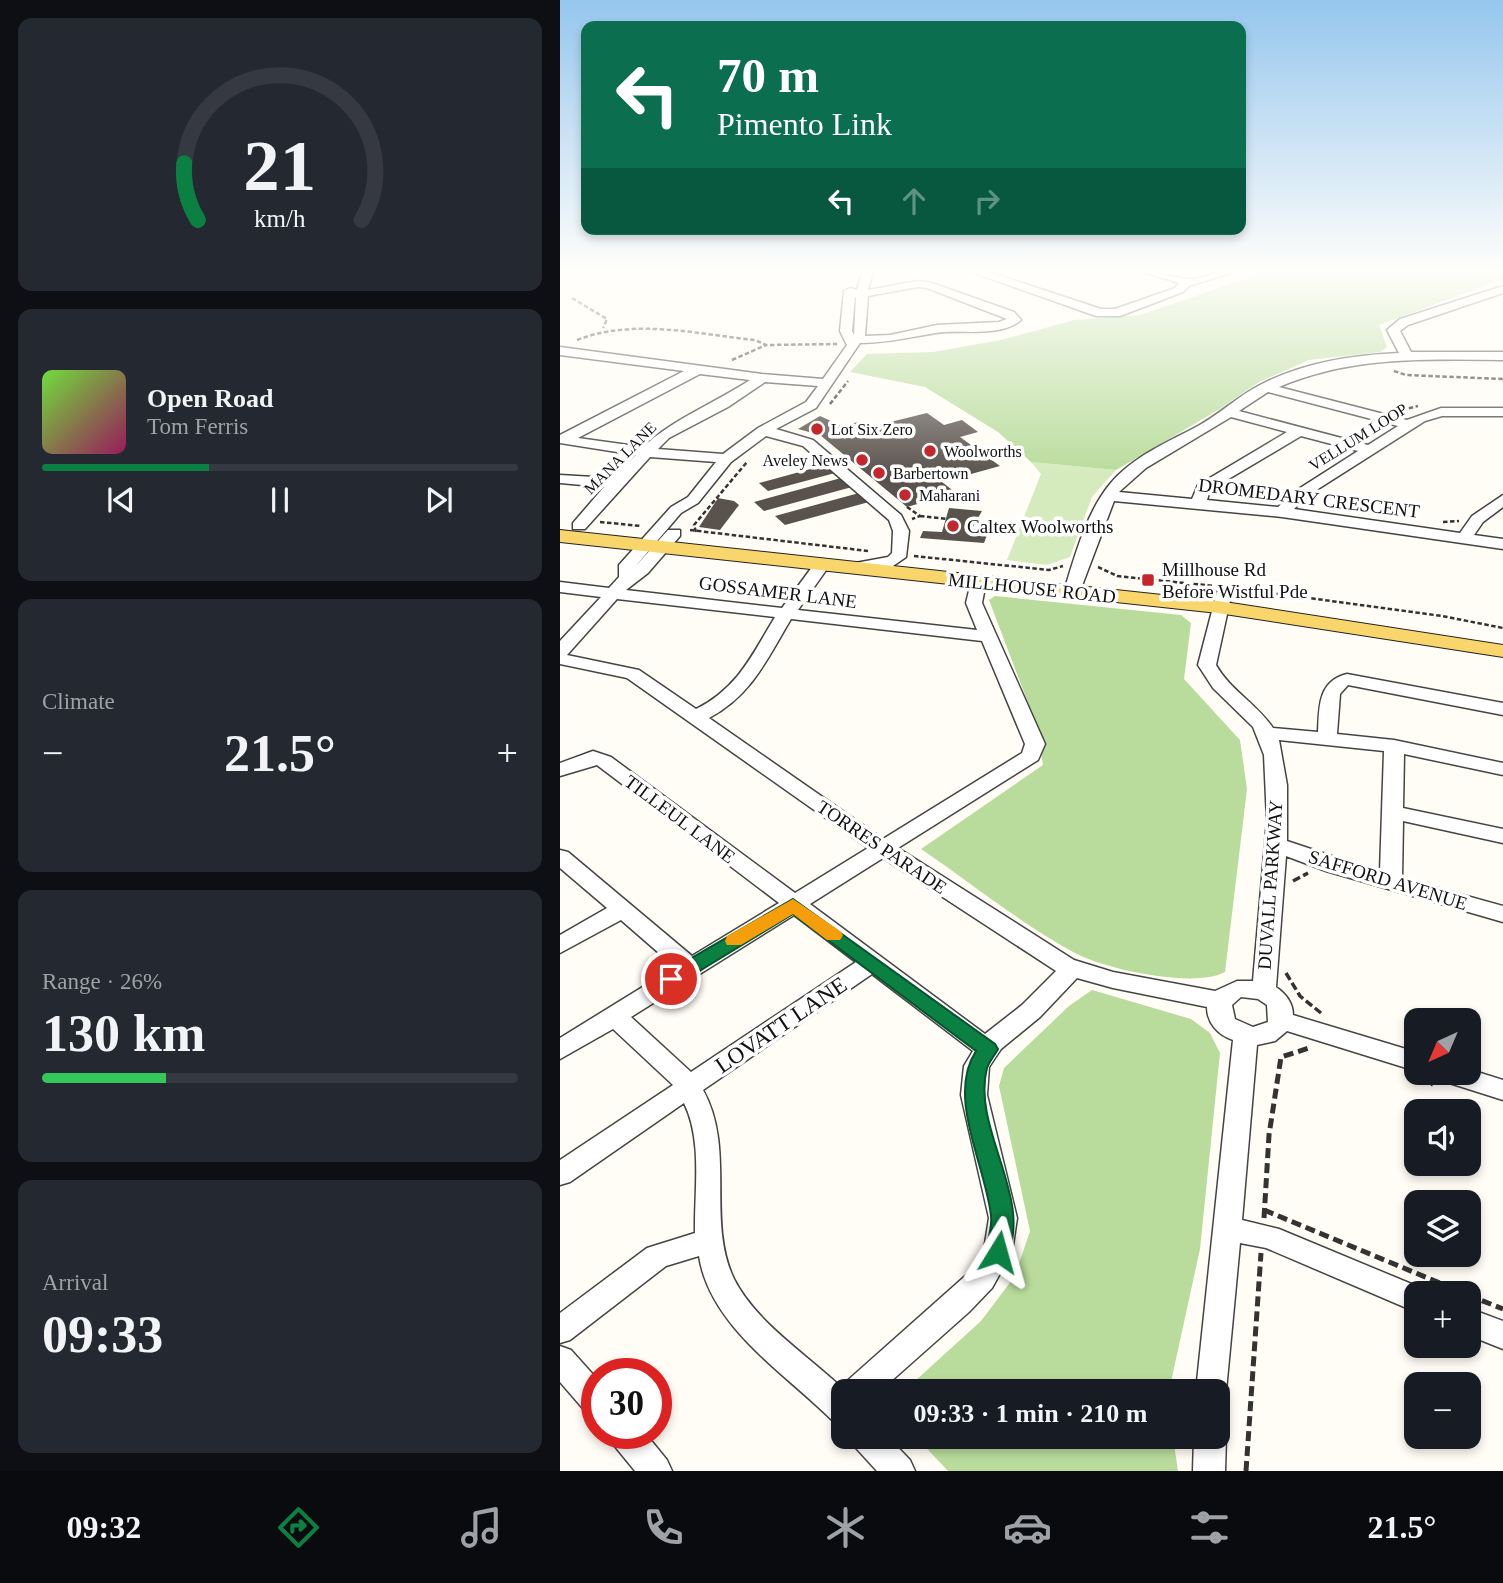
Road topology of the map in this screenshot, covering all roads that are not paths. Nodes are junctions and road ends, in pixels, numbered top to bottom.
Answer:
1 (856, 338) edge
2 (900, 338) edge
3 (1397, 338) edge
4 (852, 341) junction
5 (560, 351) edge
6 (1407, 356) junction
7 (1503, 356) edge
8 (697, 370) junction
9 (762, 378) junction
10 (829, 383) junction
11 (1265, 387) junction
12 (1503, 412) edge
13 (1230, 414) junction
14 (1409, 425) junction
15 (763, 431) junction
16 (1299, 431) junction
17 (562, 439) edge
18 (1371, 450) junction
19 (646, 452) junction
20 (726, 459) junction
21 (560, 478) edge
22 (615, 483) junction
23 (1109, 496) junction
24 (1503, 500) edge
25 (1198, 504) junction
26 (1282, 512) junction
27 (570, 525) edge
28 (560, 537) edge
29 (1465, 537) junction
30 (658, 541) junction
31 (1503, 544) edge
32 (892, 557) junction
33 (821, 566) junction
34 (846, 569) junction
35 (949, 579) junction
36 (1076, 579) junction
37 (978, 582) junction
38 (560, 587) edge
39 (613, 593) junction
40 (1221, 602) junction
41 (786, 614) junction
42 (1491, 636) edge
43 (990, 637) junction
44 (1503, 651) edge
45 (560, 652) edge
46 (560, 659) edge
47 (1503, 709) edge
48 (696, 717) junction
49 (1267, 733) junction
50 (1327, 738) junction
51 (1394, 746) junction
52 (1503, 769) edge
53 (560, 770) edge
54 (1392, 812) junction
55 (1503, 836) edge
56 (1274, 844) junction
57 (884, 849) junction
58 (560, 857) edge
59 (1391, 882) junction
60 (793, 906) junction
61 (623, 909) junction
62 (1503, 914) edge
63 (560, 945) edge
64 (872, 964) junction
65 (690, 967) junction
66 (1073, 968) junction
67 (1264, 991) junction
68 (1221, 1001) junction
69 (614, 1016) junction
70 (1283, 1021) junction
71 (1246, 1035) junction
72 (988, 1049) junction
73 (560, 1050) edge
74 (1404, 1066) edge
75 (1474, 1085) edge
76 (689, 1087) junction
77 (1503, 1090) edge
78 (560, 1174) edge
79 (1227, 1229) junction
80 (710, 1240) junction
81 (1404, 1293) edge
82 (1481, 1326) edge
83 (560, 1330) edge
84 (1503, 1335) edge
85 (560, 1360) edge
86 (873, 1379) edge
87 (1212, 1379) edge
88 (581, 1384) edge
89 (831, 1390) edge
90 (637, 1449) edge
91 (879, 1449) edge
92 (1210, 1449) edge
93 (656, 1471) edge
94 (900, 1471) edge
95 (1209, 1471) edge

1 - 4 street
2 - 4 street
3 - 6 street
4 - 10 street
5 - 8 street
6 - 7 street
6 - 11 street
8 - 9 street
8 - 17 street
9 - 10 street
9 - 19 street, MANA LANE
10 - 15 street
11 - 13 street
11 - 14 street
12 - 14 street, VELLUM LOOP
13 - 16 street
13 - 23 street
14 - 18 street, VELLUM LOOP
15 - 20 street
15 - 32 street
16 - 18 street
16 - 25 street
17 - 19 street
18 - 26 street, VELLUM LOOP
19 - 20 street
19 - 22 street, MANA LANE
20 - 30 street
21 - 22 street
22 - 27 street, MANA LANE
23 - 25 street, DROMEDARY CRESCENT
23 - 36 street
24 - 29 street
25 - 26 street, DROMEDARY CRESCENT
26 - 29 street, DROMEDARY CRESCENT
27 - 30 main road, MILLHOUSE ROAD
28 - 30 main road, MILLHOUSE ROAD
29 - 31 street, DROMEDARY CRESCENT
30 - 32 main road, MILLHOUSE ROAD
30 - 33 main road, MILLHOUSE ROAD
30 - 39 street
32 - 34 street
32 - 35 street
32 - 36 main road, MILLHOUSE ROAD
33 - 34 main road, MILLHOUSE ROAD
33 - 41 street
34 - 35 main road, MILLHOUSE ROAD
35 - 37 main road, MILLHOUSE ROAD
36 - 37 main road, MILLHOUSE ROAD
36 - 40 main road, MILLHOUSE ROAD
37 - 43 street
38 - 39 street, GOSSAMER LANE
39 - 41 street, GOSSAMER LANE
39 - 45 street
40 - 42 main road, MILLHOUSE ROAD
40 - 49 street
41 - 43 street, GOSSAMER LANE
41 - 48 street
42 - 44 main road, MILLHOUSE ROAD
43 - 57 street
46 - 48 street, TORRES PARADE
47 - 50 street
48 - 57 street, TORRES PARADE
49 - 50 street
49 - 56 street, DUVALL PARKWAY
50 - 51 street
51 - 52 street
51 - 54 street
53 - 60 street, TILLEUL LANE
54 - 55 street
54 - 59 street
56 - 59 street, SAFFORD AVENUE
56 - 67 street, DUVALL PARKWAY
57 - 60 street
57 - 66 street, TORRES PARADE
58 - 61 street
59 - 62 street, SAFFORD AVENUE
60 - 64 street, TILLEUL LANE
60 - 65 street
61 - 63 street
61 - 65 street
64 - 72 street, TILLEUL LANE
64 - 76 street, LOVATT LANE
65 - 69 street
66 - 68 street, TORRES PARADE
66 - 72 street
67 - 68 street
67 - 70 street
68 - 71 street
69 - 73 street
69 - 76 street
70 - 71 street
70 - 74 street
71 - 79 street
72 - 86 street
75 - 77 street
76 - 78 street, LOVATT LANE
76 - 80 street
79 - 81 street
79 - 87 street
80 - 83 street
80 - 89 street
82 - 84 street
85 - 88 street
90 - 93 street
91 - 94 street
92 - 95 street

